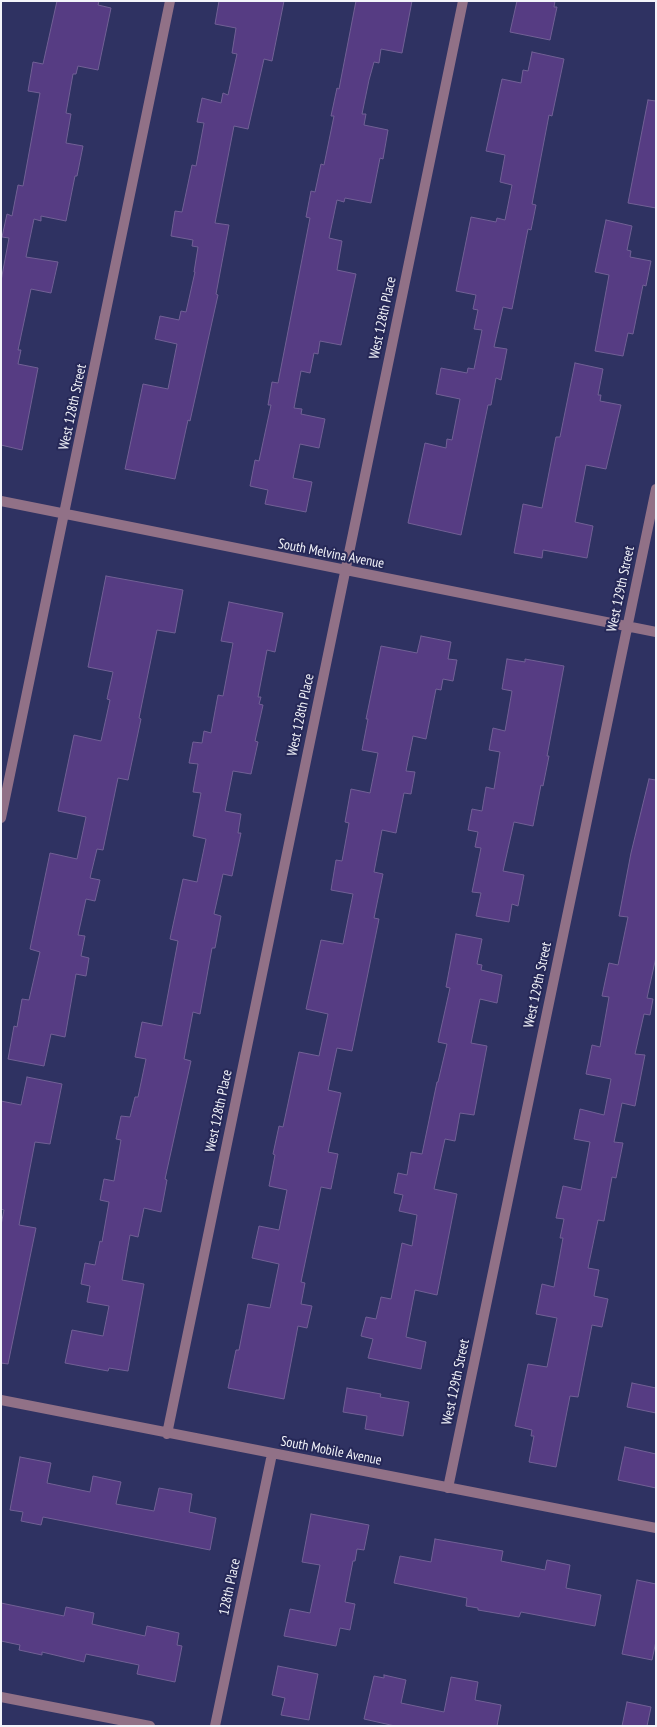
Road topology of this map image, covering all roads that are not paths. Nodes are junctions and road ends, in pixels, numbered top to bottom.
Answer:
1 (170, 1) edge
2 (463, 1) edge
3 (656, 489) edge
4 (1, 501) edge
5 (65, 513) junction
6 (345, 571) junction
7 (627, 626) junction
8 (656, 632) edge
9 (1, 818) edge
10 (1, 1400) edge
11 (167, 1434) junction
12 (272, 1454) junction
13 (448, 1488) junction
14 (656, 1528) edge
15 (1, 1697) edge
16 (150, 1726) edge
17 (215, 1726) edge

1 - 5 street, West 128th Street
2 - 6 street, West 128th Place
3 - 7 street, West 129th Street
4 - 5 street, South Melvina Avenue
5 - 6 street, South Melvina Avenue
5 - 9 street, West 128th Street
6 - 7 street, South Melvina Avenue
6 - 11 street, West 128th Place
7 - 8 street, South Melvina Avenue
7 - 13 street, West 129th Street
10 - 11 street, South Mobile Avenue
11 - 12 street, South Mobile Avenue
12 - 13 street, South Mobile Avenue
12 - 17 street, 128th Place
13 - 14 street, South Mobile Avenue
15 - 16 street

